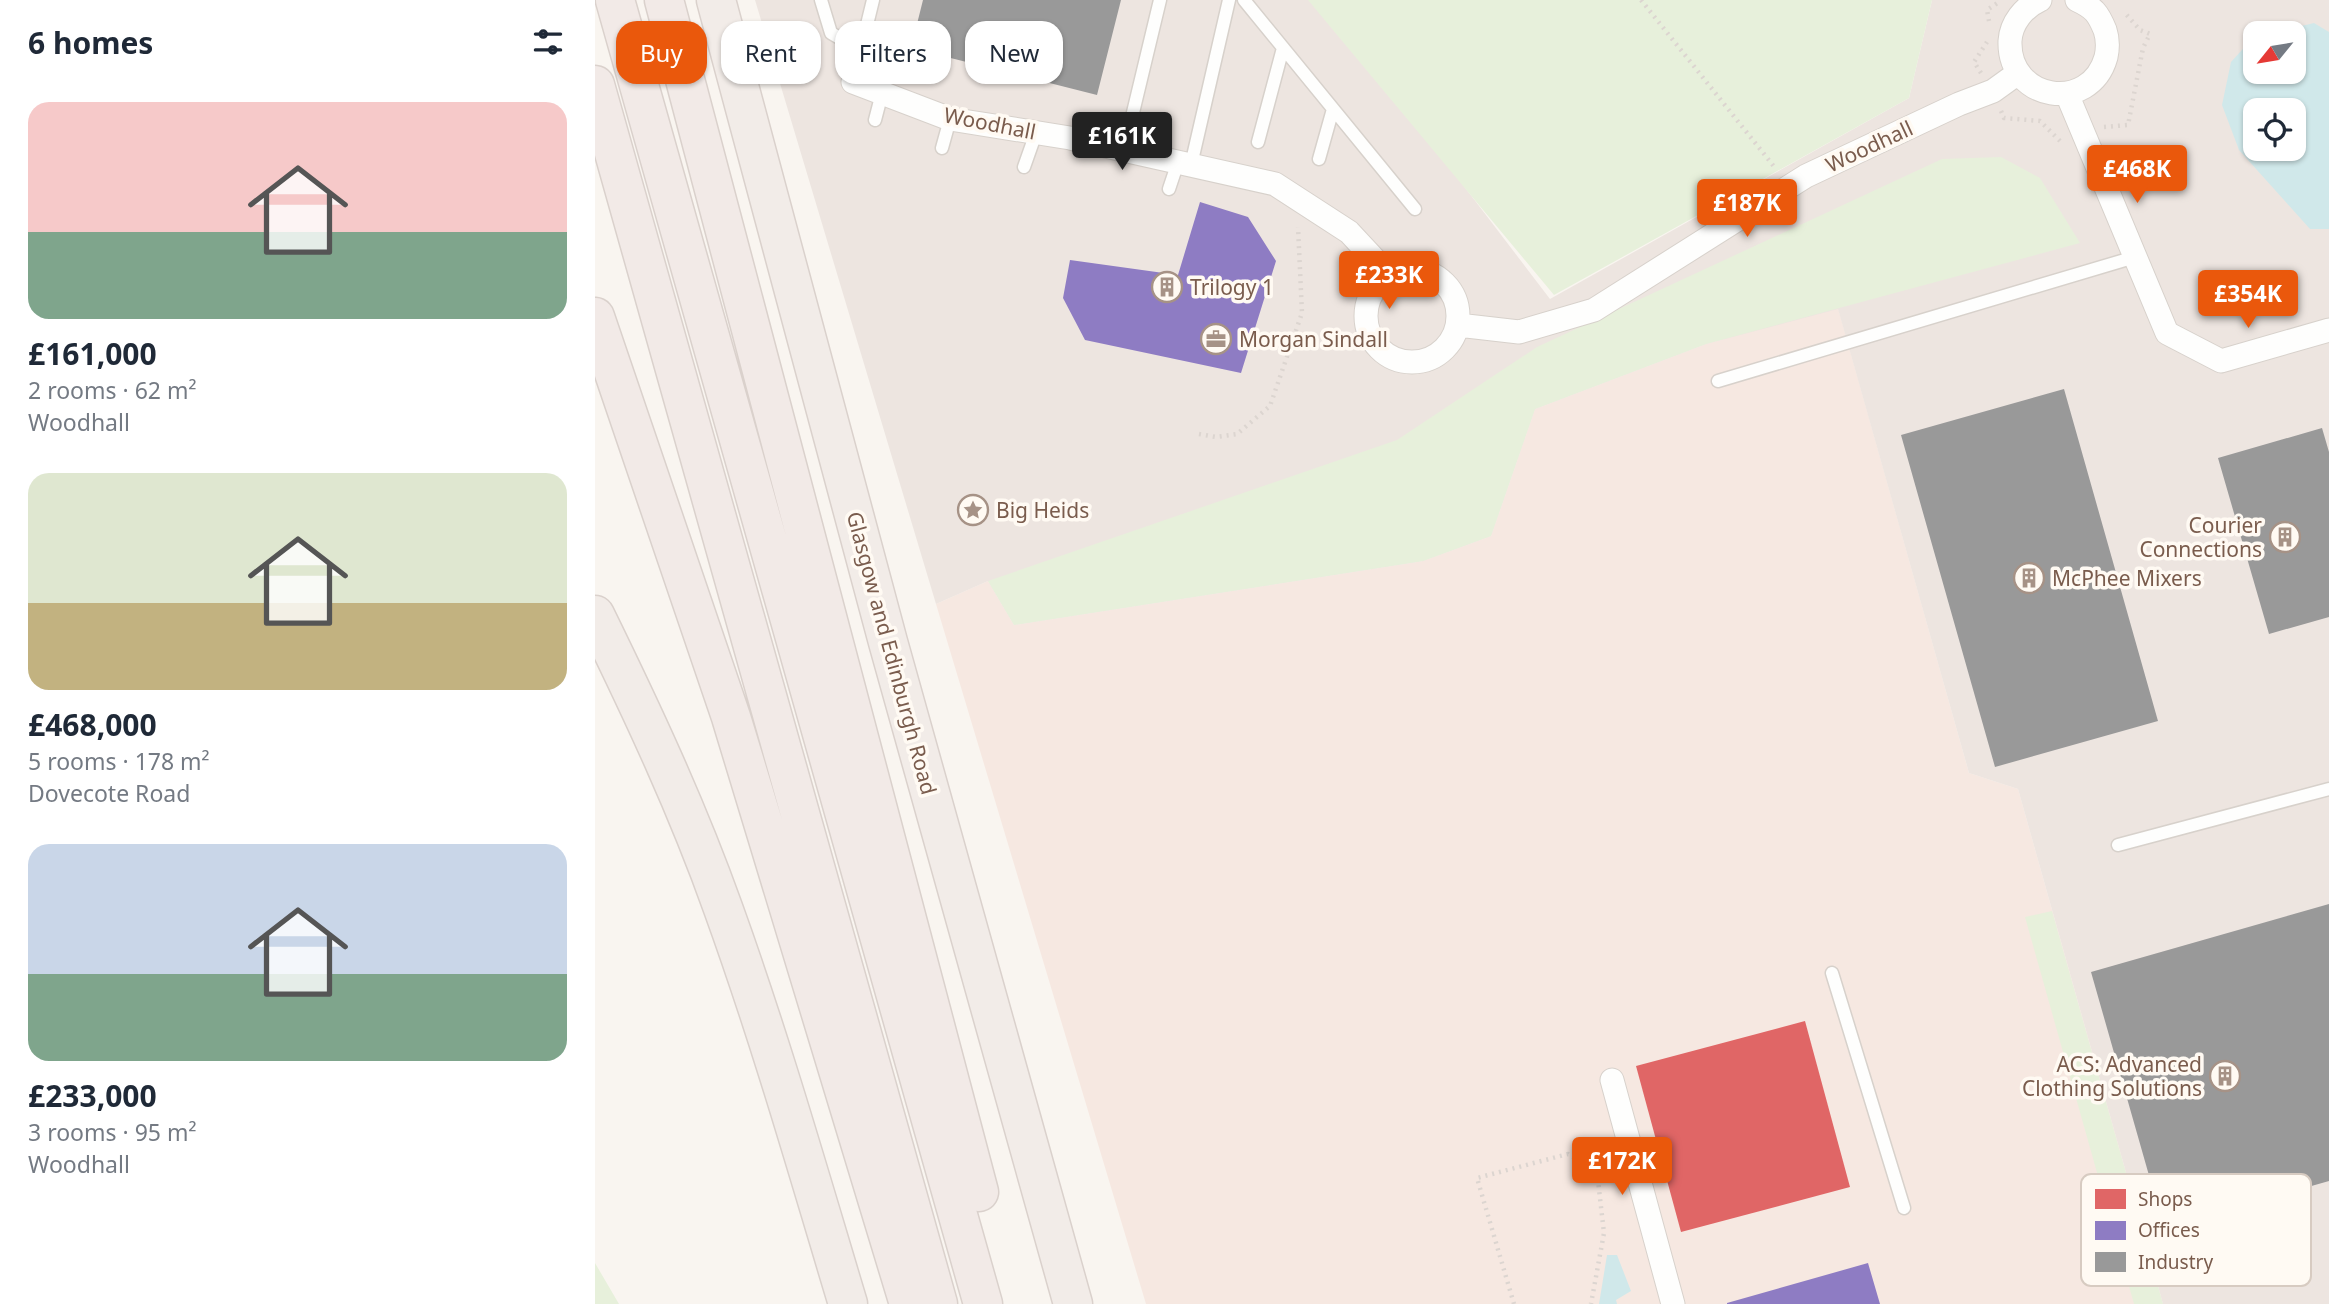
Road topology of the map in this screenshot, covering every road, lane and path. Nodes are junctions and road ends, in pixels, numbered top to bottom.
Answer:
1 (615, 0) edge
2 (638, 0) edge
3 (664, 0) edge
4 (716, 0) edge
5 (821, 0) edge
6 (873, 0) edge
7 (1160, 0) edge
8 (1229, 0) edge
9 (1244, 0) edge
10 (1641, 0) edge
11 (2027, 3) edge
12 (2096, 4) edge
13 (868, 21) edge
14 (835, 35) edge
15 (1283, 48) junction
16 (2018, 73) junction
17 (858, 84) edge
18 (595, 85) edge
19 (882, 93) junction
20 (2067, 94) junction
21 (1333, 109) junction
22 (950, 118) junction
23 (875, 120) dead end
24 (1037, 133) junction
25 (1258, 142) dead end
26 (942, 148) dead end
27 (1124, 150) junction
28 (1319, 159) dead end
29 (1185, 164) junction
30 (1024, 167) dead end
31 (1789, 187) junction
32 (1169, 189) dead end
33 (1297, 198) junction
34 (1415, 209) dead end
35 (681, 236) junction
36 (2135, 257) junction
37 (1389, 275) junction
38 (595, 317) edge
39 (1458, 325) junction
40 (2329, 330) edge
41 (1718, 380) dead end
42 (1199, 434) dead end
43 (595, 615) edge
44 (2329, 789) edge
45 (2118, 845) dead end
46 (1832, 973) dead end
47 (1612, 1080) dead end
48 (1904, 1208) dead end
49 (848, 1304) edge
50 (909, 1304) edge
51 (938, 1304) edge
52 (983, 1304) edge
53 (1008, 1304) edge
54 (1073, 1304) edge
55 (1514, 1304) edge
56 (1591, 1304) edge
57 (1673, 1304) edge

1 - 35 highway
2 - 35 highway
3 - 53 highway
4 - 54 highway, Glasgow and Edinburgh Road
5 - 14 lane
6 - 13 lane, Woodhall
7 - 27 lane
8 - 29 lane
9 - 15 lane
10 - 31 path
11 - 16 street
12 - 20 street
15 - 21 lane
15 - 25 lane
16 - 20 street
16 - 31 street, Woodhall
17 - 19 street, Woodhall
18 - 51 highway
19 - 22 street, Woodhall
19 - 23 lane
20 - 36 street
21 - 28 lane
21 - 34 lane
22 - 24 street, Woodhall
22 - 26 lane
24 - 27 street, Woodhall
24 - 30 lane
27 - 29 street, Woodhall
29 - 32 lane
29 - 33 street, Woodhall
31 - 39 street, Woodhall
33 - 37 street, Woodhall
33 - 42 path
35 - 52 highway
36 - 40 street
36 - 41 lane
37 - 39 street
37 - 39 street
38 - 50 highway
43 - 49 highway
44 - 45 lane
46 - 48 lane
47 - 57 street
55 - 56 path

